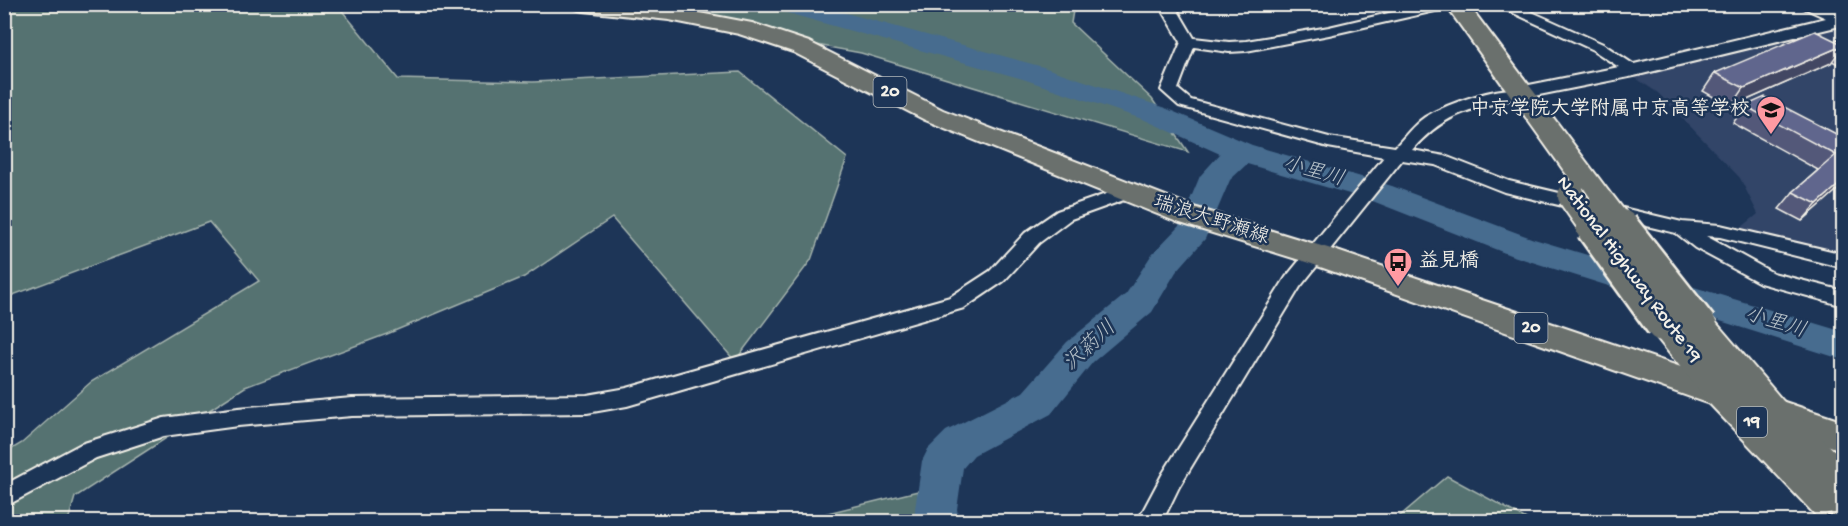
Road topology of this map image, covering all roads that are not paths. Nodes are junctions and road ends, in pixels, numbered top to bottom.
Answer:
1 (584, 4) edge
2 (1166, 4) edge
3 (1501, 4) edge
4 (1810, 4) edge
5 (1442, 5) edge
6 (1844, 19) edge
7 (1189, 42) junction
8 (1634, 70) junction
9 (1509, 93) junction
10 (1396, 156) junction
11 (1129, 192) junction
12 (1682, 228) junction
13 (1317, 255) junction
14 (1844, 261) edge
15 (1844, 299) edge
16 (1723, 394) junction
17 (1770, 411) junction
18 (1844, 437) edge
19 (1844, 485) edge
20 (4, 497) edge
21 (1830, 518) edge
22 (1149, 522) edge

1 - 11 main road, 瑞浪大野瀬線 / 20
2 - 7 street
3 - 8 street
4 - 6 street
5 - 7 street
5 - 9 highway, National Highway Route 19 / 19
6 - 8 street
7 - 10 street
8 - 9 street
9 - 10 street
9 - 16 highway, National Highway Route 19 / 19, bridge
9 - 17 highway, National Highway Route 19 / 19, bridge
10 - 12 street
10 - 13 street
11 - 13 main road, 瑞浪大野瀬線 / 20
11 - 20 street
12 - 14 street
12 - 15 street
13 - 16 main road, 瑞浪大野瀬線 / 20
13 - 22 street
16 - 17 main road, 瑞浪大野瀬線 / 20
16 - 21 highway, National Highway Route 19 / 19
17 - 18 main road, 瑞浪大野瀬線 / 20
17 - 19 highway, National Highway Route 19 / 19

